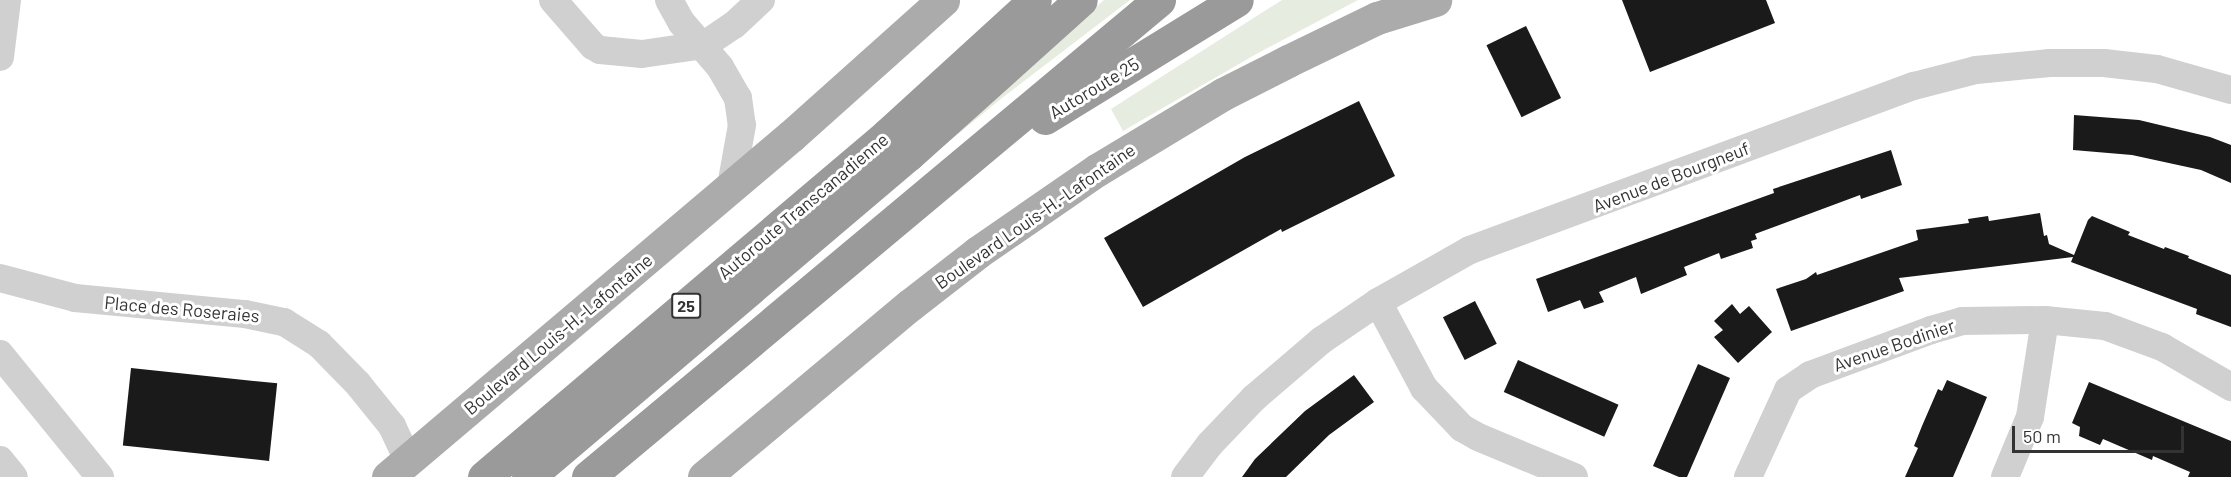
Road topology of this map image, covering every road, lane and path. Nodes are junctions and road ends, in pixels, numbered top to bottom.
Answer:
1 (7, 0) edge
2 (553, 0) edge
3 (669, 0) edge
4 (761, 0) edge
5 (943, 0) edge
6 (1035, 0) edge
7 (1081, 0) edge
8 (1159, 0) edge
9 (1237, 0) edge
10 (1435, 0) edge
11 (1390, 9) edge
12 (704, 45) junction
13 (0, 57) edge
14 (2231, 90) edge
15 (951, 175) junction
16 (731, 186) junction
17 (0, 280) edge
18 (1378, 302) junction
19 (2045, 320) junction
20 (0, 354) edge
21 (2231, 387) edge
22 (0, 460) edge
23 (398, 469) edge
24 (14, 477) edge
25 (100, 477) edge
26 (484, 477) edge
27 (528, 477) edge
28 (588, 477) edge
29 (704, 477) edge
30 (1185, 477) edge
31 (1574, 477) edge
32 (1748, 477) edge
33 (2005, 477) edge

1 - 13 street
2 - 12 street
3 - 12 street
4 - 12 street
5 - 16 main road, Boulevard Louis-H.-Lafontaine
6 - 26 highway, Autoroute Transcanadienne / 25
7 - 27 highway
8 - 15 highway
9 - 15 highway, Autoroute 25
10 - 11 main road, Boulevard Louis-H.-Lafontaine
11 - 29 main road, Boulevard Louis-H.-Lafontaine
12 - 16 street
14 - 18 street, Avenue de Bourgneuf
15 - 28 highway
16 - 23 main road, Boulevard Louis-H.-Lafontaine
17 - 23 street, Place des Roseraies
18 - 30 street, Avenue de Bourgneuf
18 - 31 street
19 - 21 street, Avenue Bodinier
19 - 32 street, Avenue Bodinier
19 - 33 street
20 - 25 street
22 - 24 street

